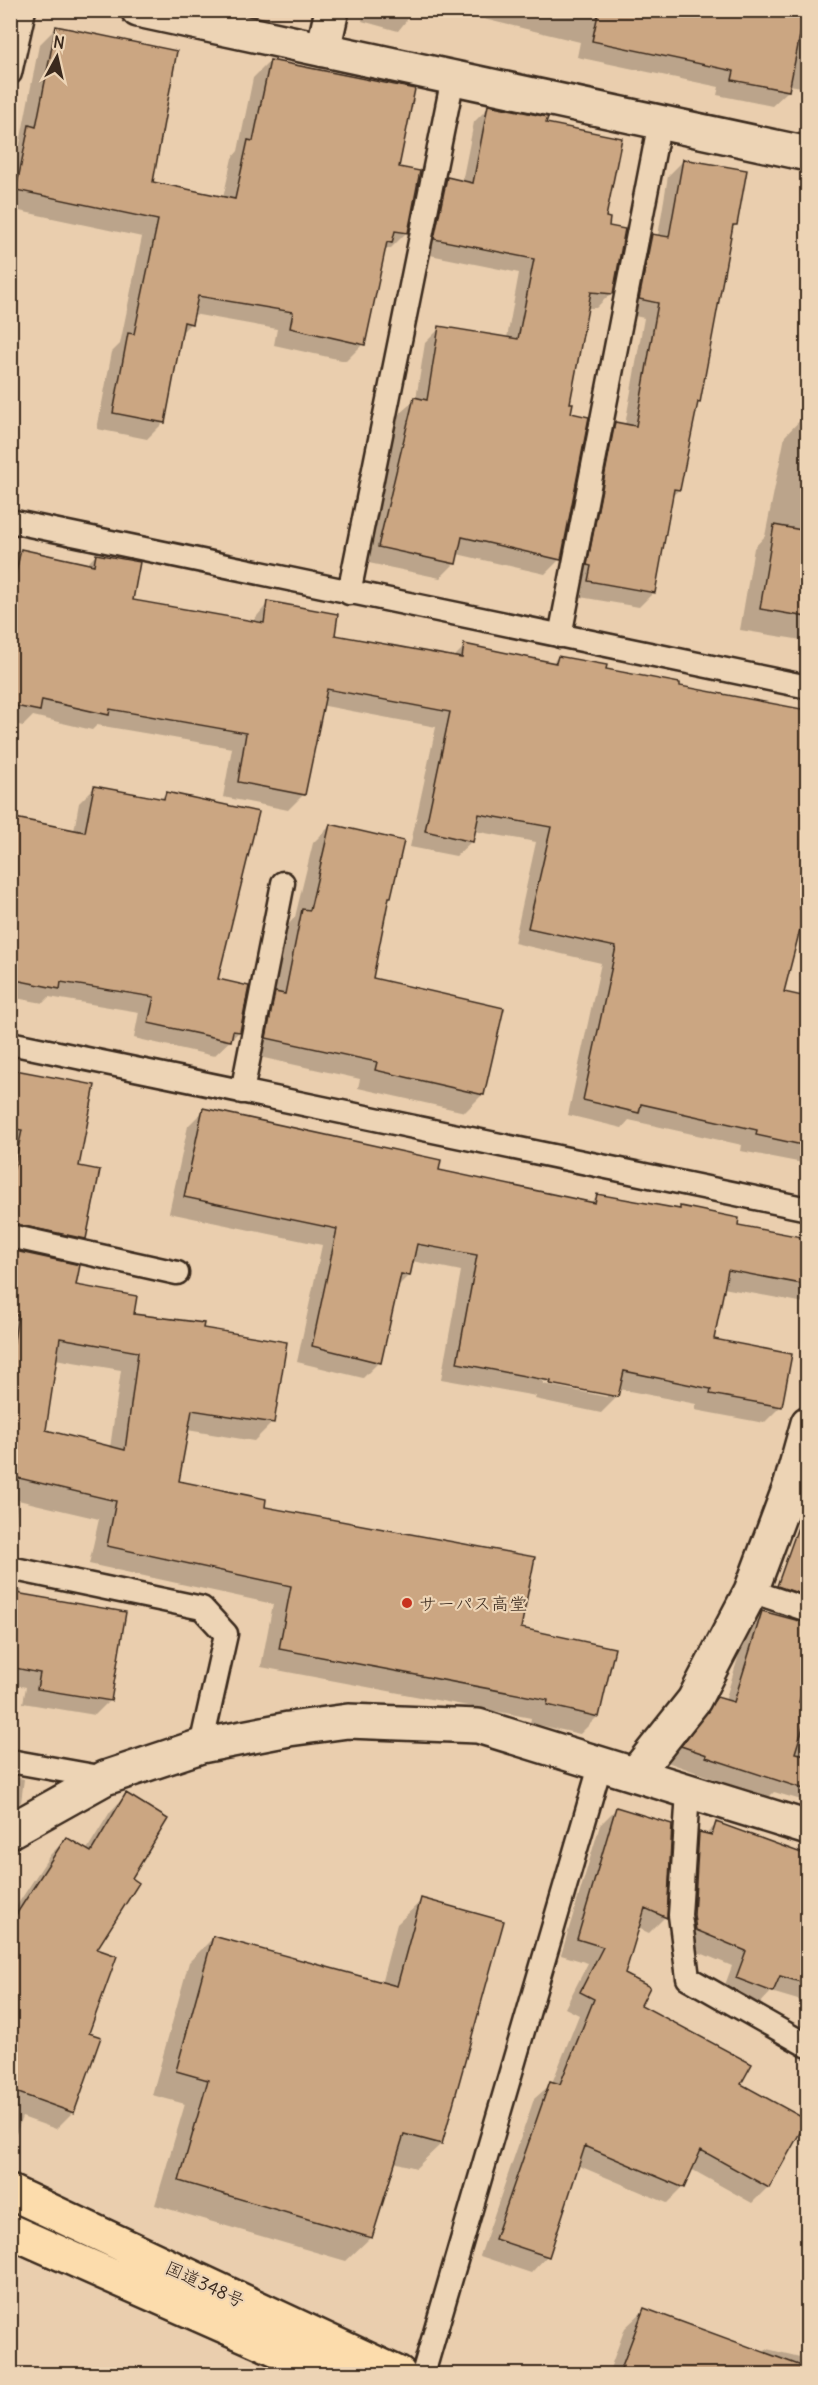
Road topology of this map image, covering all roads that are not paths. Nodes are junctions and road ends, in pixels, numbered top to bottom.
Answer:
1 (24, 10) edge
2 (138, 10) edge
3 (332, 10) edge
4 (323, 50) junction
5 (10, 73) edge
6 (453, 78) junction
7 (660, 121) junction
8 (807, 154) edge
9 (10, 521) edge
10 (349, 593) junction
11 (560, 636) junction
12 (807, 687) edge
13 (283, 883) dead end
14 (10, 1044) edge
15 (242, 1092) junction
16 (807, 1209) edge
17 (10, 1236) edge
18 (177, 1273) dead end
19 (807, 1423) edge
20 (10, 1568) edge
21 (751, 1591) junction
22 (807, 1610) edge
23 (201, 1746) junction
24 (10, 1761) edge
25 (601, 1763) junction
26 (636, 1773) junction
27 (105, 1778) junction
28 (688, 1792) junction
29 (807, 1828) edge
30 (10, 1831) edge
31 (807, 2046) edge
32 (10, 2192) edge
33 (10, 2231) edge
34 (333, 2374) edge
35 (399, 2374) edge
36 (423, 2374) edge

1 - 5 lane
2 - 4 street
3 - 4 street
4 - 6 street
6 - 7 street
6 - 10 lane
7 - 8 street
7 - 11 lane
9 - 10 lane
10 - 11 lane
11 - 12 lane
13 - 15 lane
14 - 15 lane
15 - 16 lane
17 - 18 lane
19 - 21 street
20 - 23 lane
21 - 22 lane
21 - 26 street
23 - 25 street
23 - 27 street
24 - 27 lane
25 - 26 street
25 - 36 lane
26 - 28 street
27 - 30 street
28 - 29 street
28 - 31 lane
32 - 35 highway, 国道348号
33 - 34 highway, 国道348号

